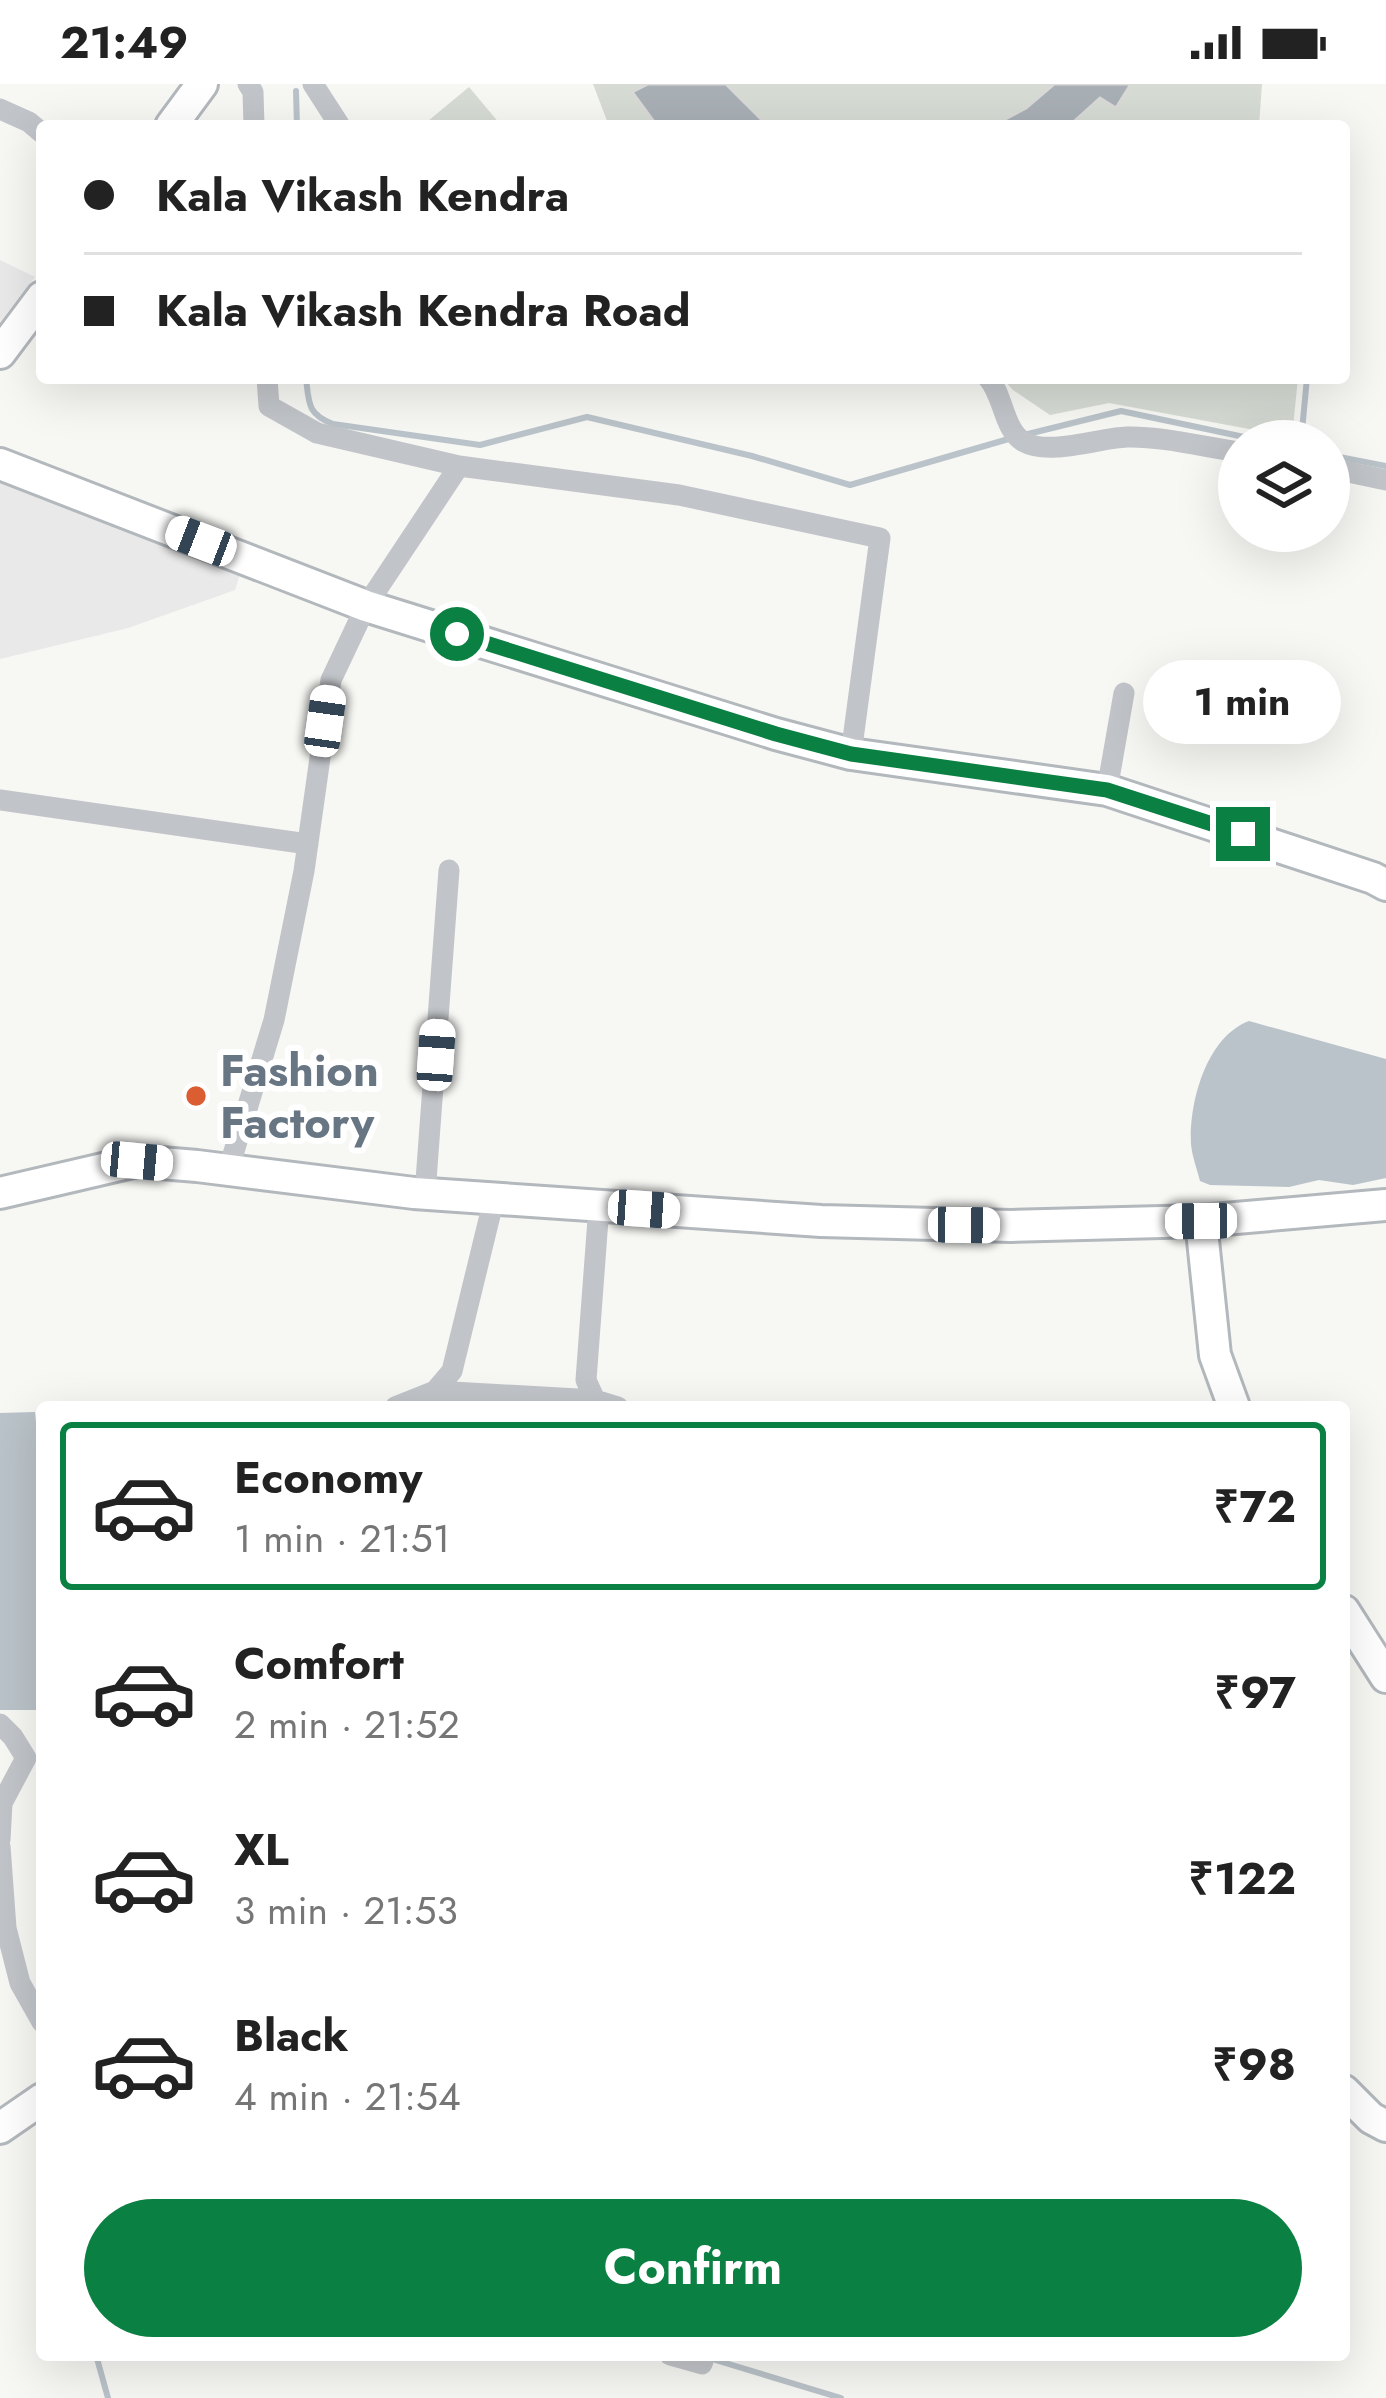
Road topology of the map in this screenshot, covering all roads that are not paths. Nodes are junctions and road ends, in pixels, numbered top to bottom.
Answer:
1 (202, 84) edge
2 (248, 84) edge
3 (313, 84) edge
4 (0, 110) edge
5 (175, 120) edge
6 (254, 120) edge
7 (336, 120) edge
8 (36, 128) edge
9 (36, 305) edge
10 (0, 353) edge
11 (267, 384) edge
12 (993, 384) edge
13 (1218, 449) edge
14 (0, 464) edge
15 (459, 466) junction
16 (1350, 472) edge
17 (1386, 480) edge
18 (366, 606) junction
19 (1124, 693) dead end
20 (851, 754) junction
21 (1107, 790) junction
22 (0, 800) edge
23 (308, 844) junction
24 (449, 870) dead end
25 (1386, 885) edge
26 (228, 1171) junction
27 (0, 1193) edge
28 (425, 1194) junction
29 (494, 1199) junction
30 (1386, 1205) edge
31 (599, 1206) junction
32 (1201, 1221) junction
33 (435, 1391) junction
34 (595, 1400) junction
35 (410, 1401) edge
36 (598, 1401) edge
37 (1232, 1401) edge
38 (1350, 1620) edge
39 (1386, 1677) edge
40 (0, 1724) edge
41 (34, 1758) edge
42 (0, 1843) edge
43 (36, 2011) edge
44 (1350, 2097) edge
45 (36, 2103) edge
46 (1386, 2126) edge
47 (0, 2128) edge

1 - 5 street
2 - 6 street
3 - 7 street
4 - 8 street
9 - 10 street
11 - 15 street
12 - 13 street
14 - 18 street
15 - 18 street
15 - 20 street
16 - 17 street
18 - 20 street
18 - 23 street
19 - 21 street
20 - 21 street
21 - 25 street
22 - 23 street
23 - 26 street
24 - 28 street
26 - 27 street
26 - 28 street
28 - 29 street
29 - 31 street
29 - 33 street
30 - 32 street
31 - 32 street
31 - 34 street
32 - 37 street
33 - 34 street
33 - 35 street
34 - 36 street
38 - 39 street
40 - 41 street
41 - 42 street
42 - 43 street
44 - 46 street
45 - 47 street

